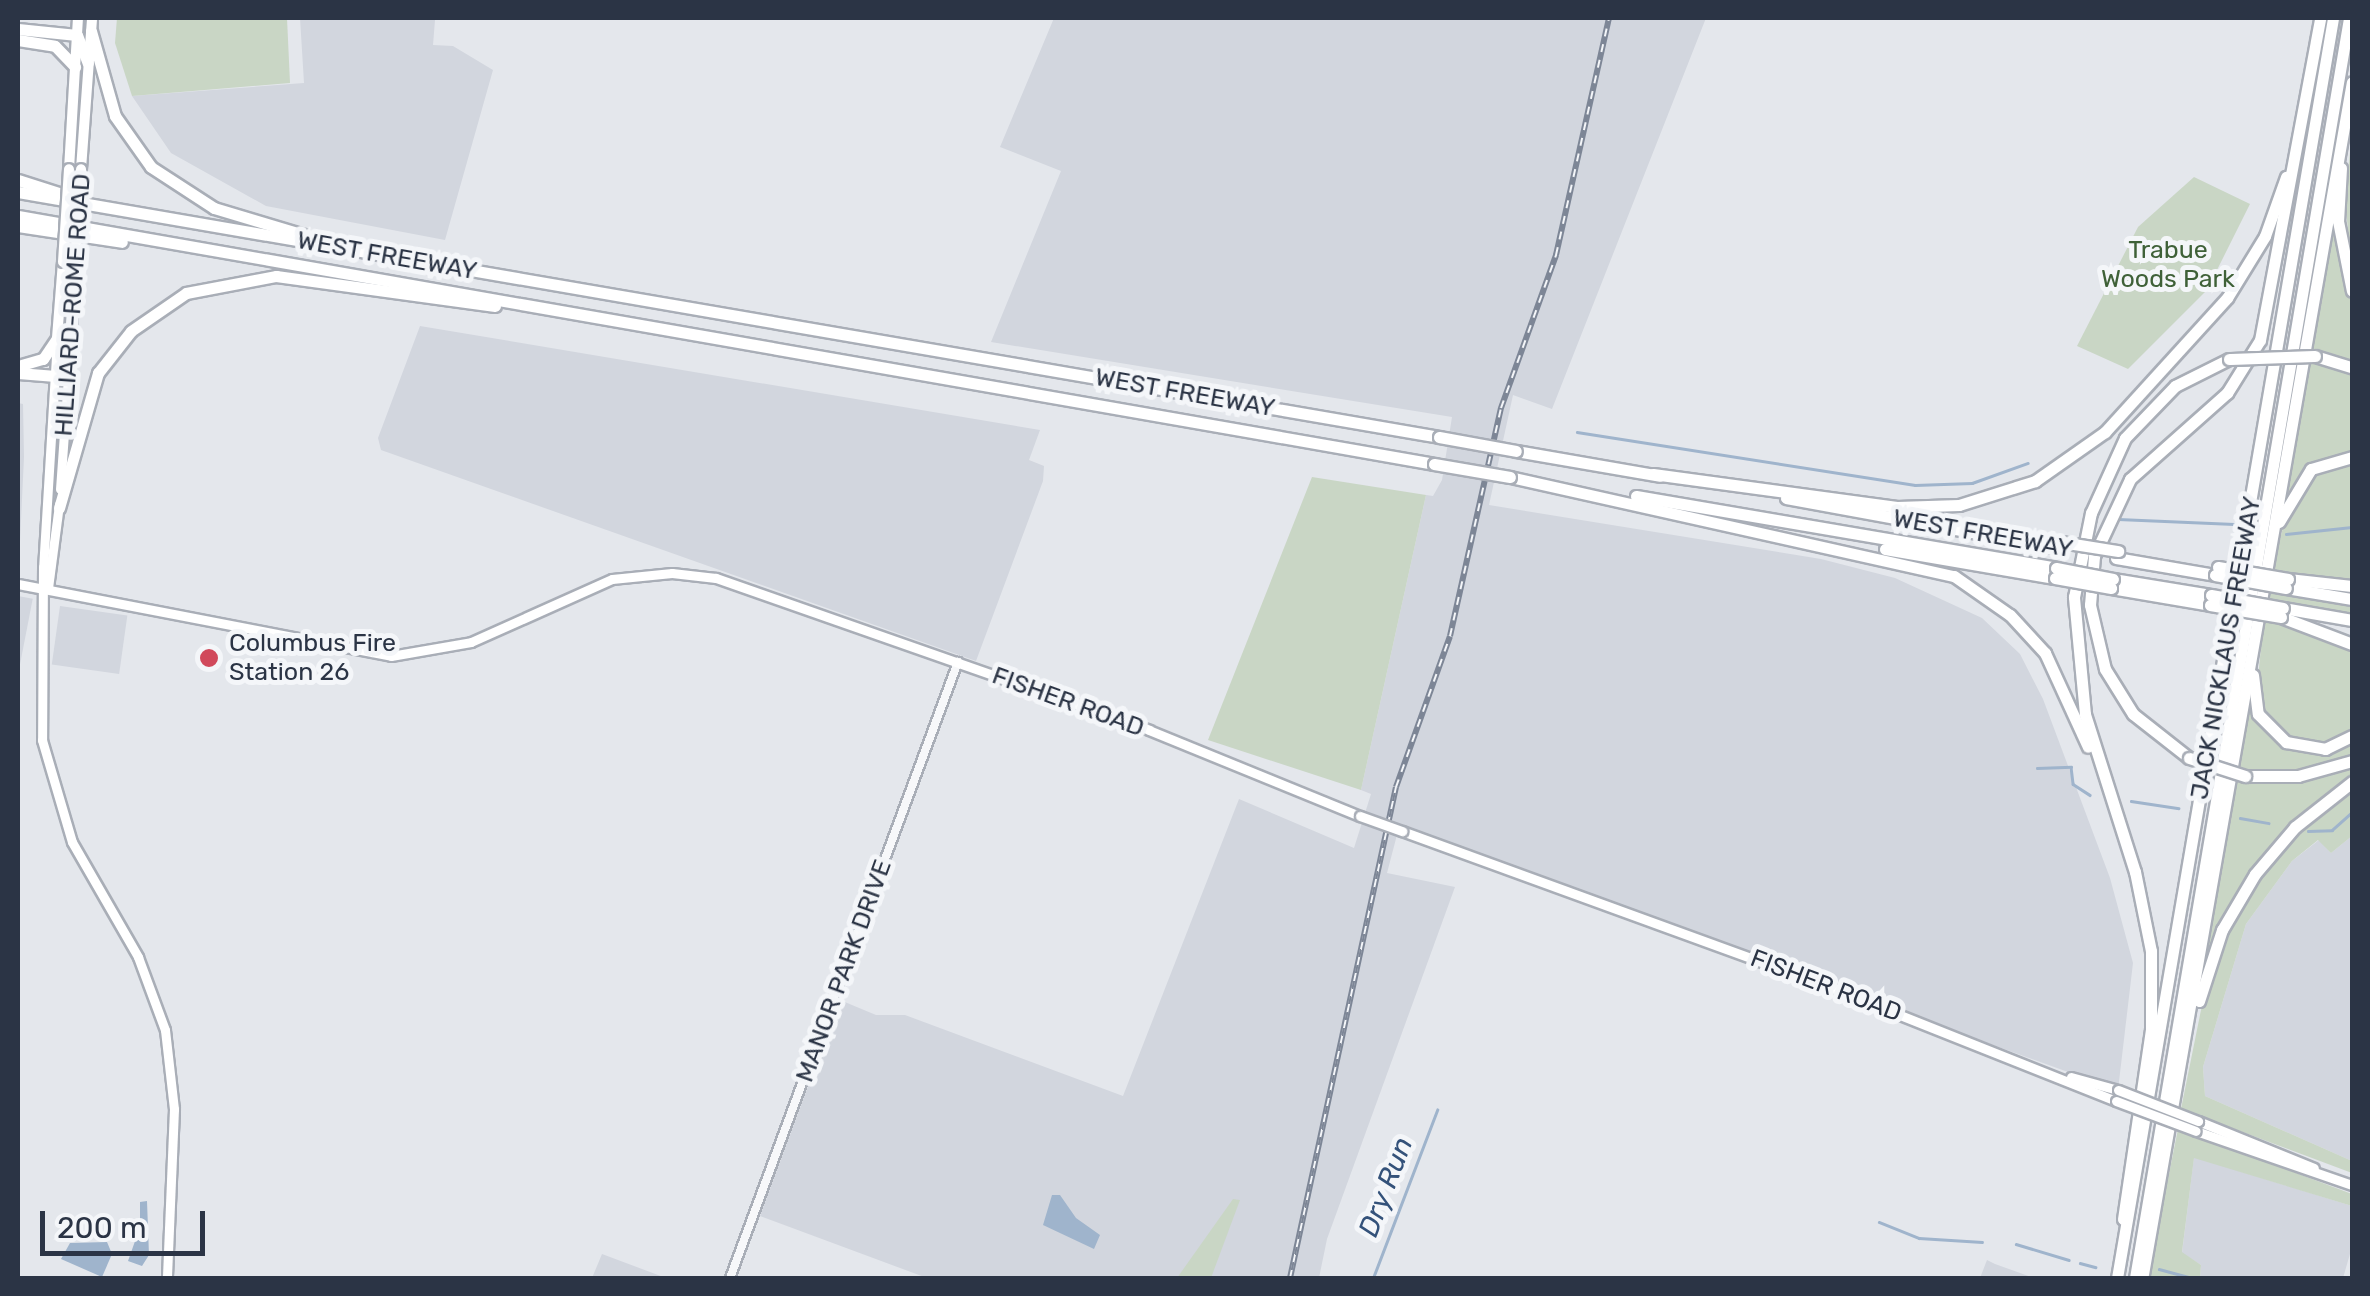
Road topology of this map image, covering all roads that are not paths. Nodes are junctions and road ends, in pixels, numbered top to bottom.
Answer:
1 (78, 18) edge
2 (92, 18) edge
3 (2320, 18) edge
4 (2333, 18) edge
5 (2349, 18) edge
6 (18, 29) edge
7 (91, 32) junction
8 (77, 34) junction
9 (18, 40) edge
10 (88, 63) junction
11 (75, 67) junction
12 (2352, 82) edge
13 (2298, 145) junction
14 (18, 180) edge
15 (18, 192) edge
16 (124, 211) junction
17 (18, 216) edge
18 (18, 226) edge
19 (69, 262) junction
20 (278, 262) junction
21 (2352, 292) edge
22 (520, 305) junction
23 (57, 338) junction
24 (2352, 368) edge
25 (18, 370) edge
26 (1051, 370) junction
27 (62, 376) junction
28 (2352, 457) edge
29 (1652, 474) junction
30 (1510, 477) junction
31 (59, 508) junction
32 (1748, 526) junction
33 (2269, 550) junction
34 (2055, 573) junction
35 (2287, 583) junction
36 (18, 584) edge
37 (2352, 586) edge
38 (47, 591) junction
39 (2352, 599) edge
40 (2282, 612) junction
41 (2352, 620) edge
42 (2256, 629) junction
43 (2352, 644) edge
44 (958, 662) junction
45 (2352, 736) edge
46 (2352, 762) edge
47 (2352, 782) edge
48 (2136, 872) junction
49 (2184, 1053) junction
50 (2352, 1184) edge
51 (167, 1278) edge
52 (730, 1278) edge
53 (2116, 1278) edge
54 (2138, 1278) edge

1 - 8 main road, HILLIARD-ROME ROAD
2 - 7 main road, HILLIARD-ROME ROAD
3 - 13 highway
4 - 53 highway, JACK NICKLAUS FREEWAY
5 - 54 highway, JACK NICKLAUS FREEWAY
6 - 8 highway
7 - 10 main road, HILLIARD-ROME ROAD
7 - 26 highway
8 - 10 highway
8 - 11 main road, HILLIARD-ROME ROAD
9 - 11 highway
10 - 19 main road, HILLIARD-ROME ROAD, bridge
11 - 19 main road, HILLIARD-ROME ROAD, bridge
12 - 21 highway
12 - 33 highway
13 - 29 highway
13 - 46 highway, bridge
14 - 16 highway
15 - 16 highway, WEST FREEWAY
16 - 26 highway, WEST FREEWAY
17 - 20 highway, WEST FREEWAY
18 - 20 highway
19 - 23 main road, HILLIARD-ROME ROAD
19 - 27 main road, HILLIARD-ROME ROAD
20 - 22 highway, WEST FREEWAY
22 - 30 highway, WEST FREEWAY, bridge
22 - 31 highway
23 - 25 highway
23 - 27 main road, HILLIARD-ROME ROAD
24 - 48 highway, bridge
25 - 27 highway
26 - 29 highway, WEST FREEWAY, bridge
27 - 31 main road, HILLIARD-ROME ROAD
27 - 38 main road, HILLIARD-ROME ROAD
28 - 33 highway
29 - 35 highway, WEST FREEWAY, bridge
30 - 32 highway
30 - 34 highway, WEST FREEWAY
31 - 38 main road, HILLIARD-ROME ROAD
32 - 34 highway
32 - 48 highway
33 - 42 highway
34 - 40 highway, WEST FREEWAY, bridge
35 - 37 highway
35 - 39 highway, WEST FREEWAY
36 - 38 main road, FISHER ROAD
38 - 44 main road, FISHER ROAD
38 - 51 main road, HILLIARD-ROME ROAD
40 - 41 highway, WEST FREEWAY
40 - 43 highway
42 - 45 highway
42 - 49 highway
44 - 50 main road, FISHER ROAD, bridge
44 - 52 street, MANOR PARK DRIVE
47 - 49 highway
48 - 53 highway
49 - 54 highway

